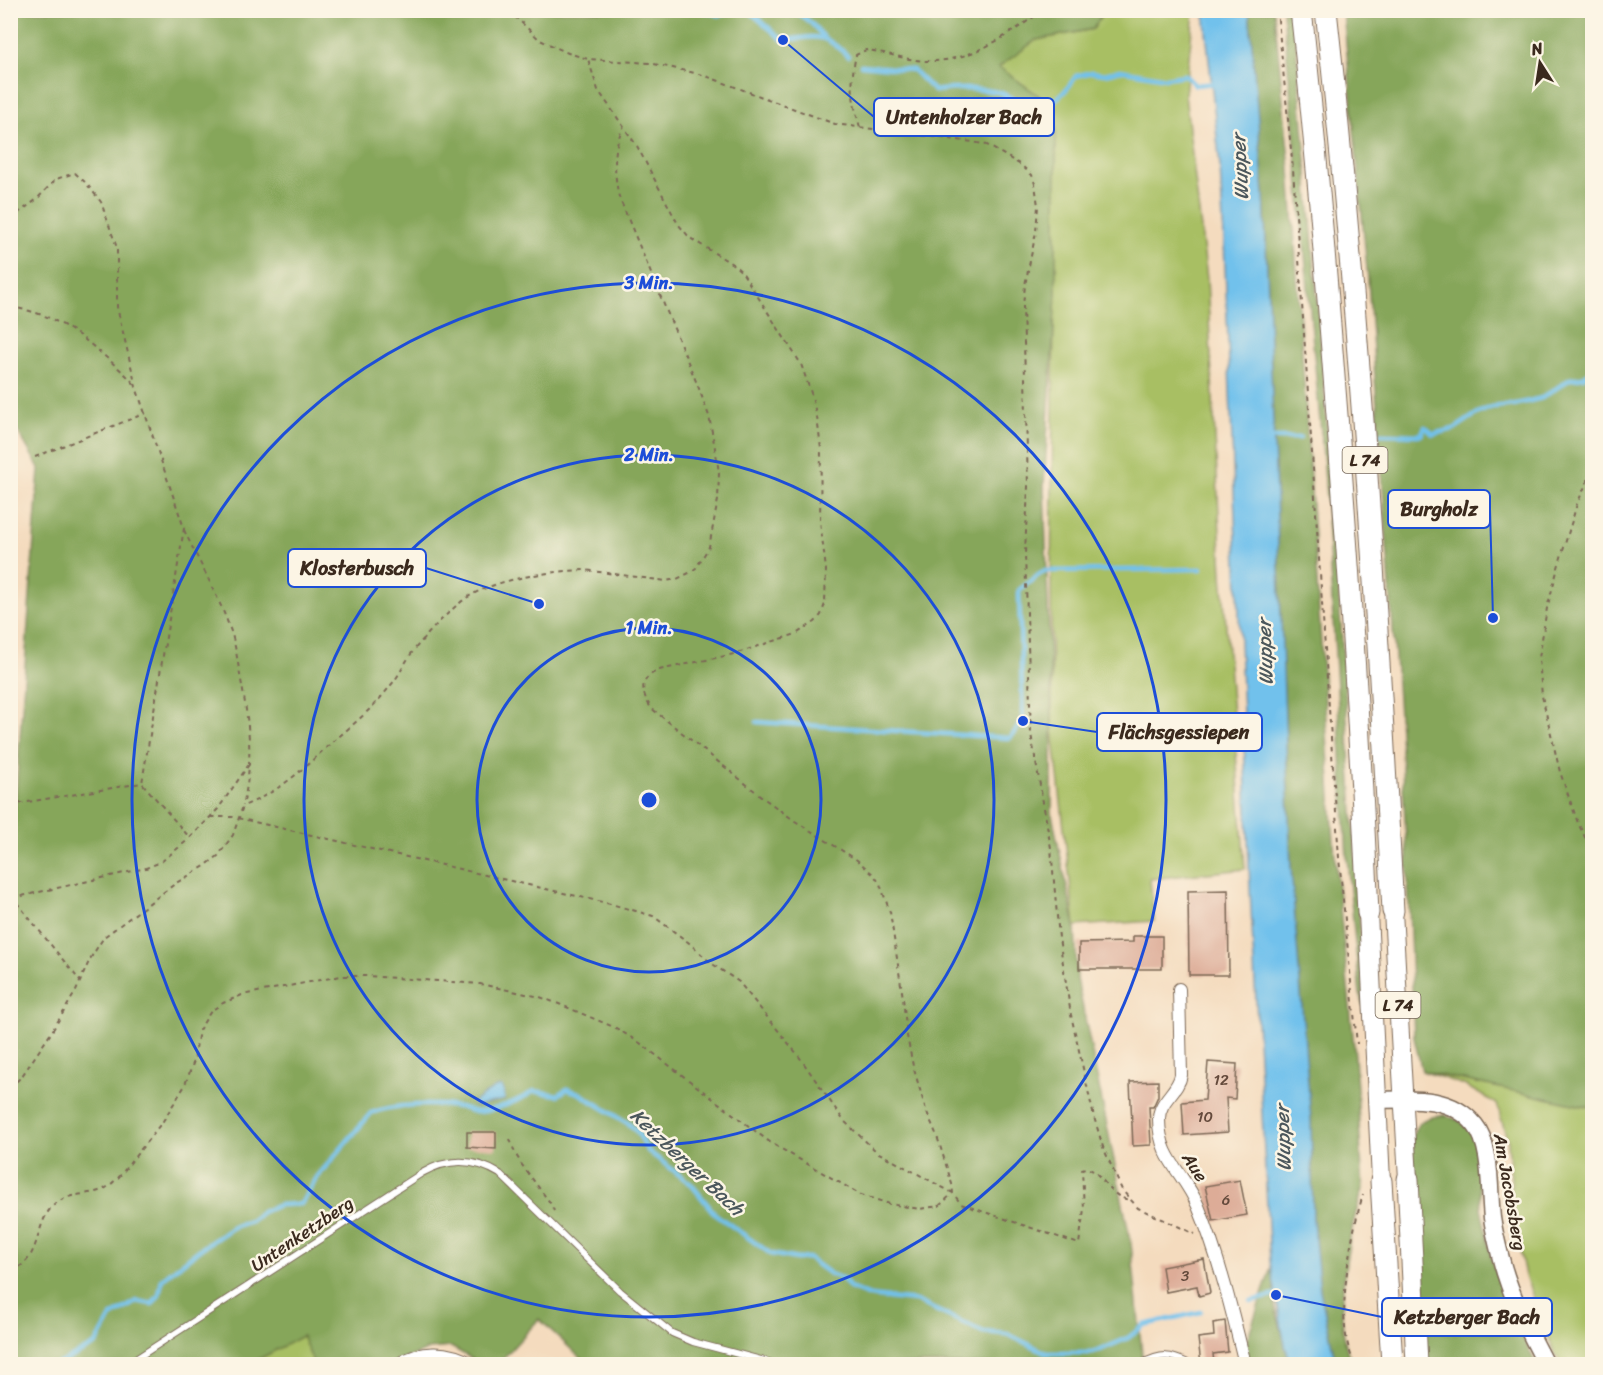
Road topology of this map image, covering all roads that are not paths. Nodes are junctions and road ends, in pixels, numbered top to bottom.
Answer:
1 (1301, 10) edge
2 (1326, 10) edge
3 (1393, 911) joint
4 (1368, 913) joint
5 (1179, 989) dead end
6 (1404, 1099) junction
7 (1377, 1100) junction
8 (1408, 1179) joint
9 (1373, 1186) joint
10 (128, 1365) edge
11 (399, 1365) edge
12 (472, 1365) edge
13 (776, 1365) edge
14 (1141, 1365) edge
15 (1190, 1365) edge
16 (1245, 1365) edge
17 (1392, 1365) edge
18 (1417, 1365) edge
19 (1546, 1365) edge

1 - 4 highway, L 74
2 - 3 highway, L 74
3 - 6 main road, L 74
4 - 7 main road, L 74
5 - 16 street, Aue
6 - 7 main road, Am Jacobsberg
6 - 8 main road, L 74
6 - 19 main road, Am Jacobsberg
7 - 9 main road, L 74
8 - 18 highway, L 74
9 - 17 highway, L 74
10 - 13 lane, Untenketzberg
11 - 12 street
14 - 15 lane

